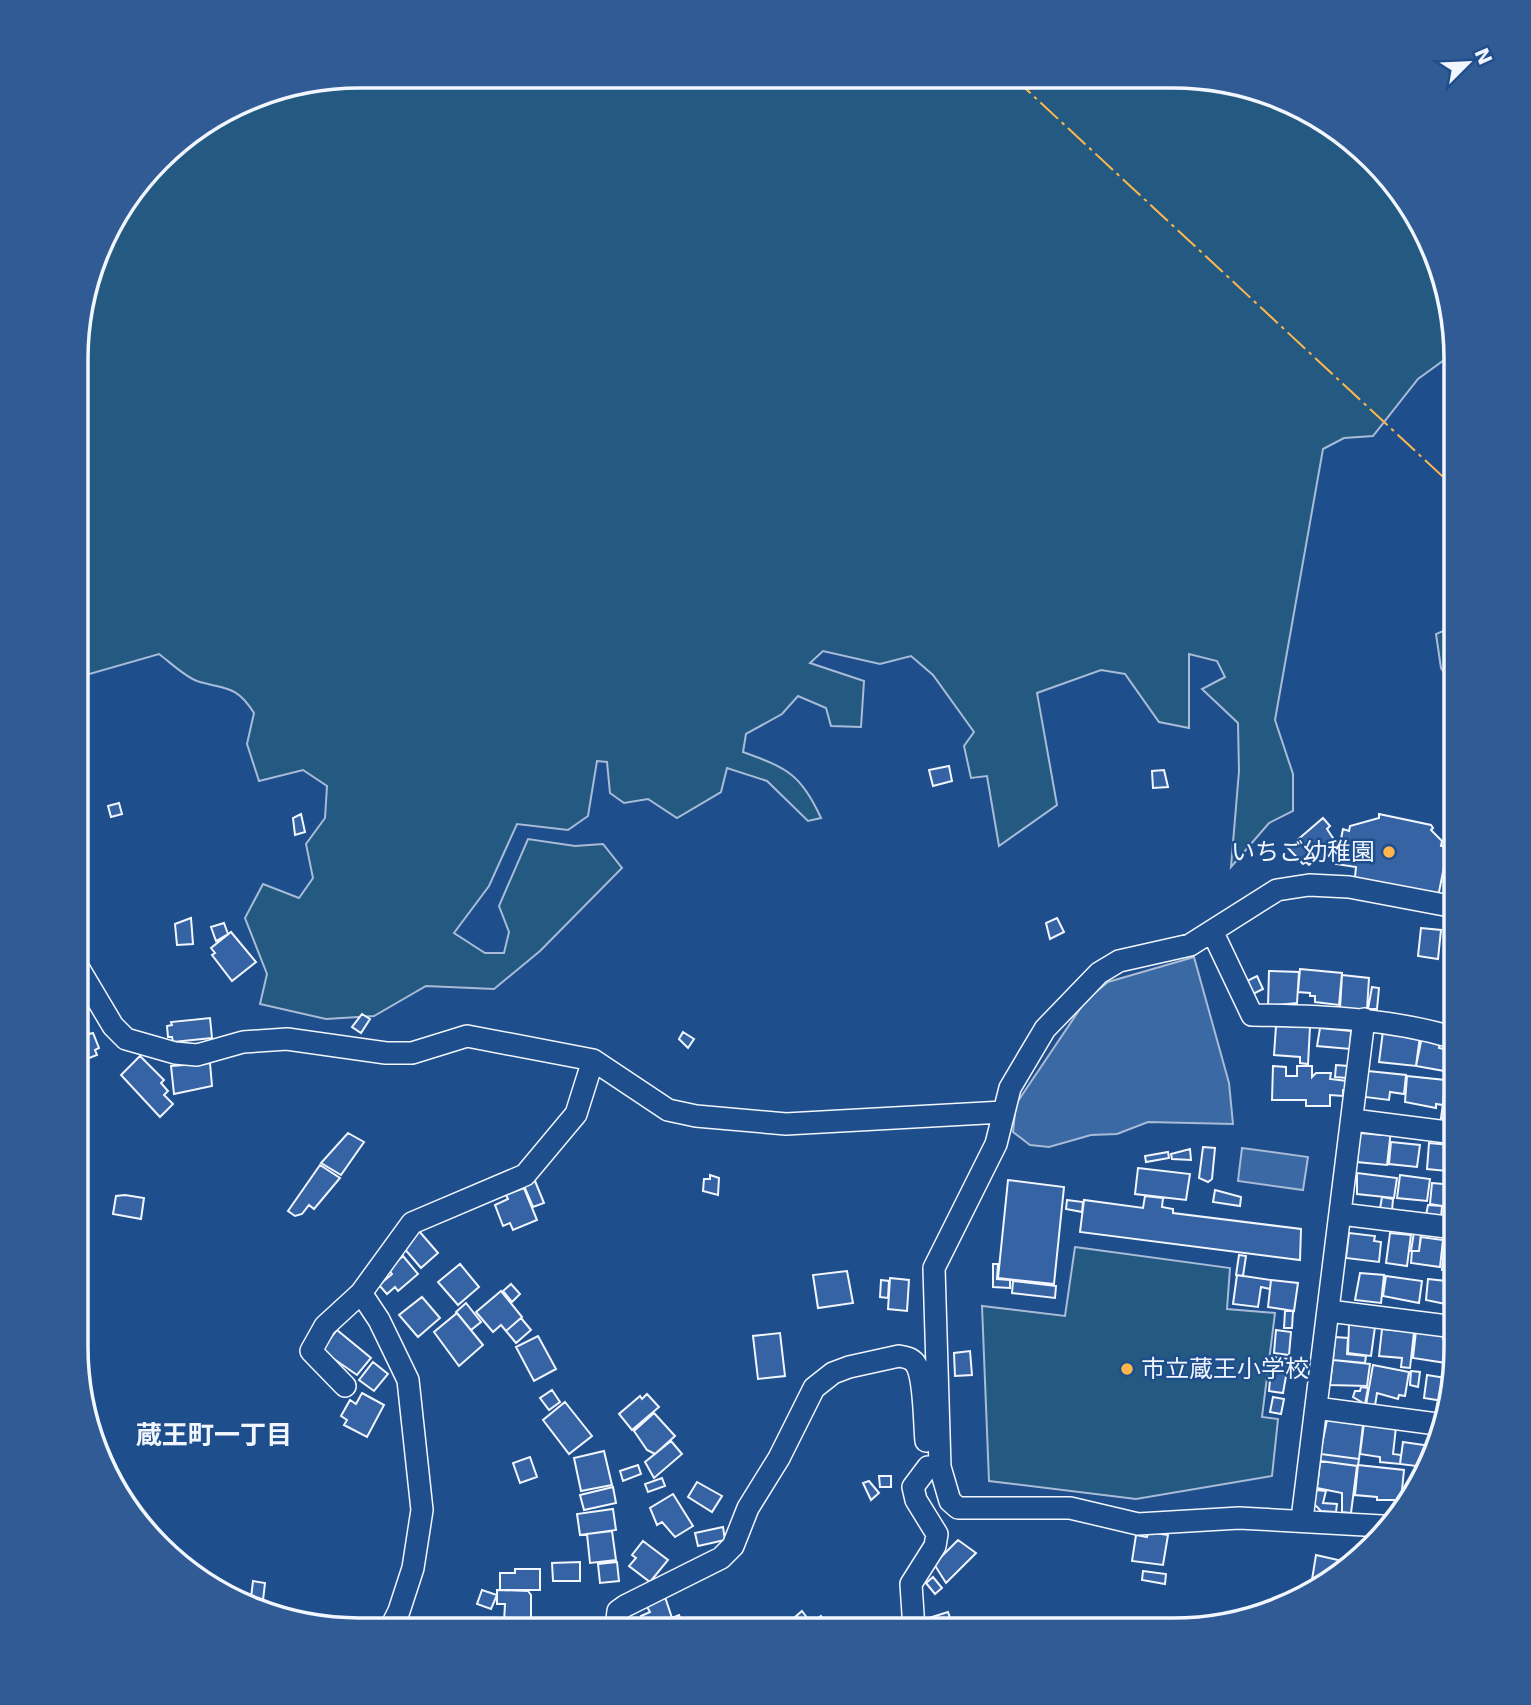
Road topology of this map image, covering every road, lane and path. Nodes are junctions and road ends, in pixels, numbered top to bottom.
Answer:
1 (1444, 905) edge
2 (1213, 933) junction
3 (88, 984) edge
4 (1364, 1019) junction
5 (1444, 1035) edge
6 (593, 1060) junction
7 (1003, 1112) junction
8 (1353, 1120) junction
9 (1444, 1132) edge
10 (1341, 1214) junction
11 (1444, 1227) edge
12 (362, 1293) junction
13 (1329, 1311) junction
14 (1444, 1326) edge
15 (345, 1386) dead end
16 (1316, 1408) junction
17 (1432, 1423) edge
18 (934, 1467) junction
19 (1302, 1520) junction
20 (1376, 1526) edge
21 (396, 1618) edge
22 (617, 1618) edge
23 (913, 1618) edge

1 - 2 street
2 - 4 street
2 - 7 street
3 - 6 street
4 - 5 street
4 - 8 street
6 - 7 street
6 - 12 street
7 - 18 street
8 - 9 street
8 - 10 street
10 - 11 street
10 - 13 street
12 - 15 street
12 - 21 street
13 - 14 street
13 - 16 street
16 - 17 street
16 - 19 street
18 - 19 street
18 - 22 street
18 - 23 street
19 - 20 street

